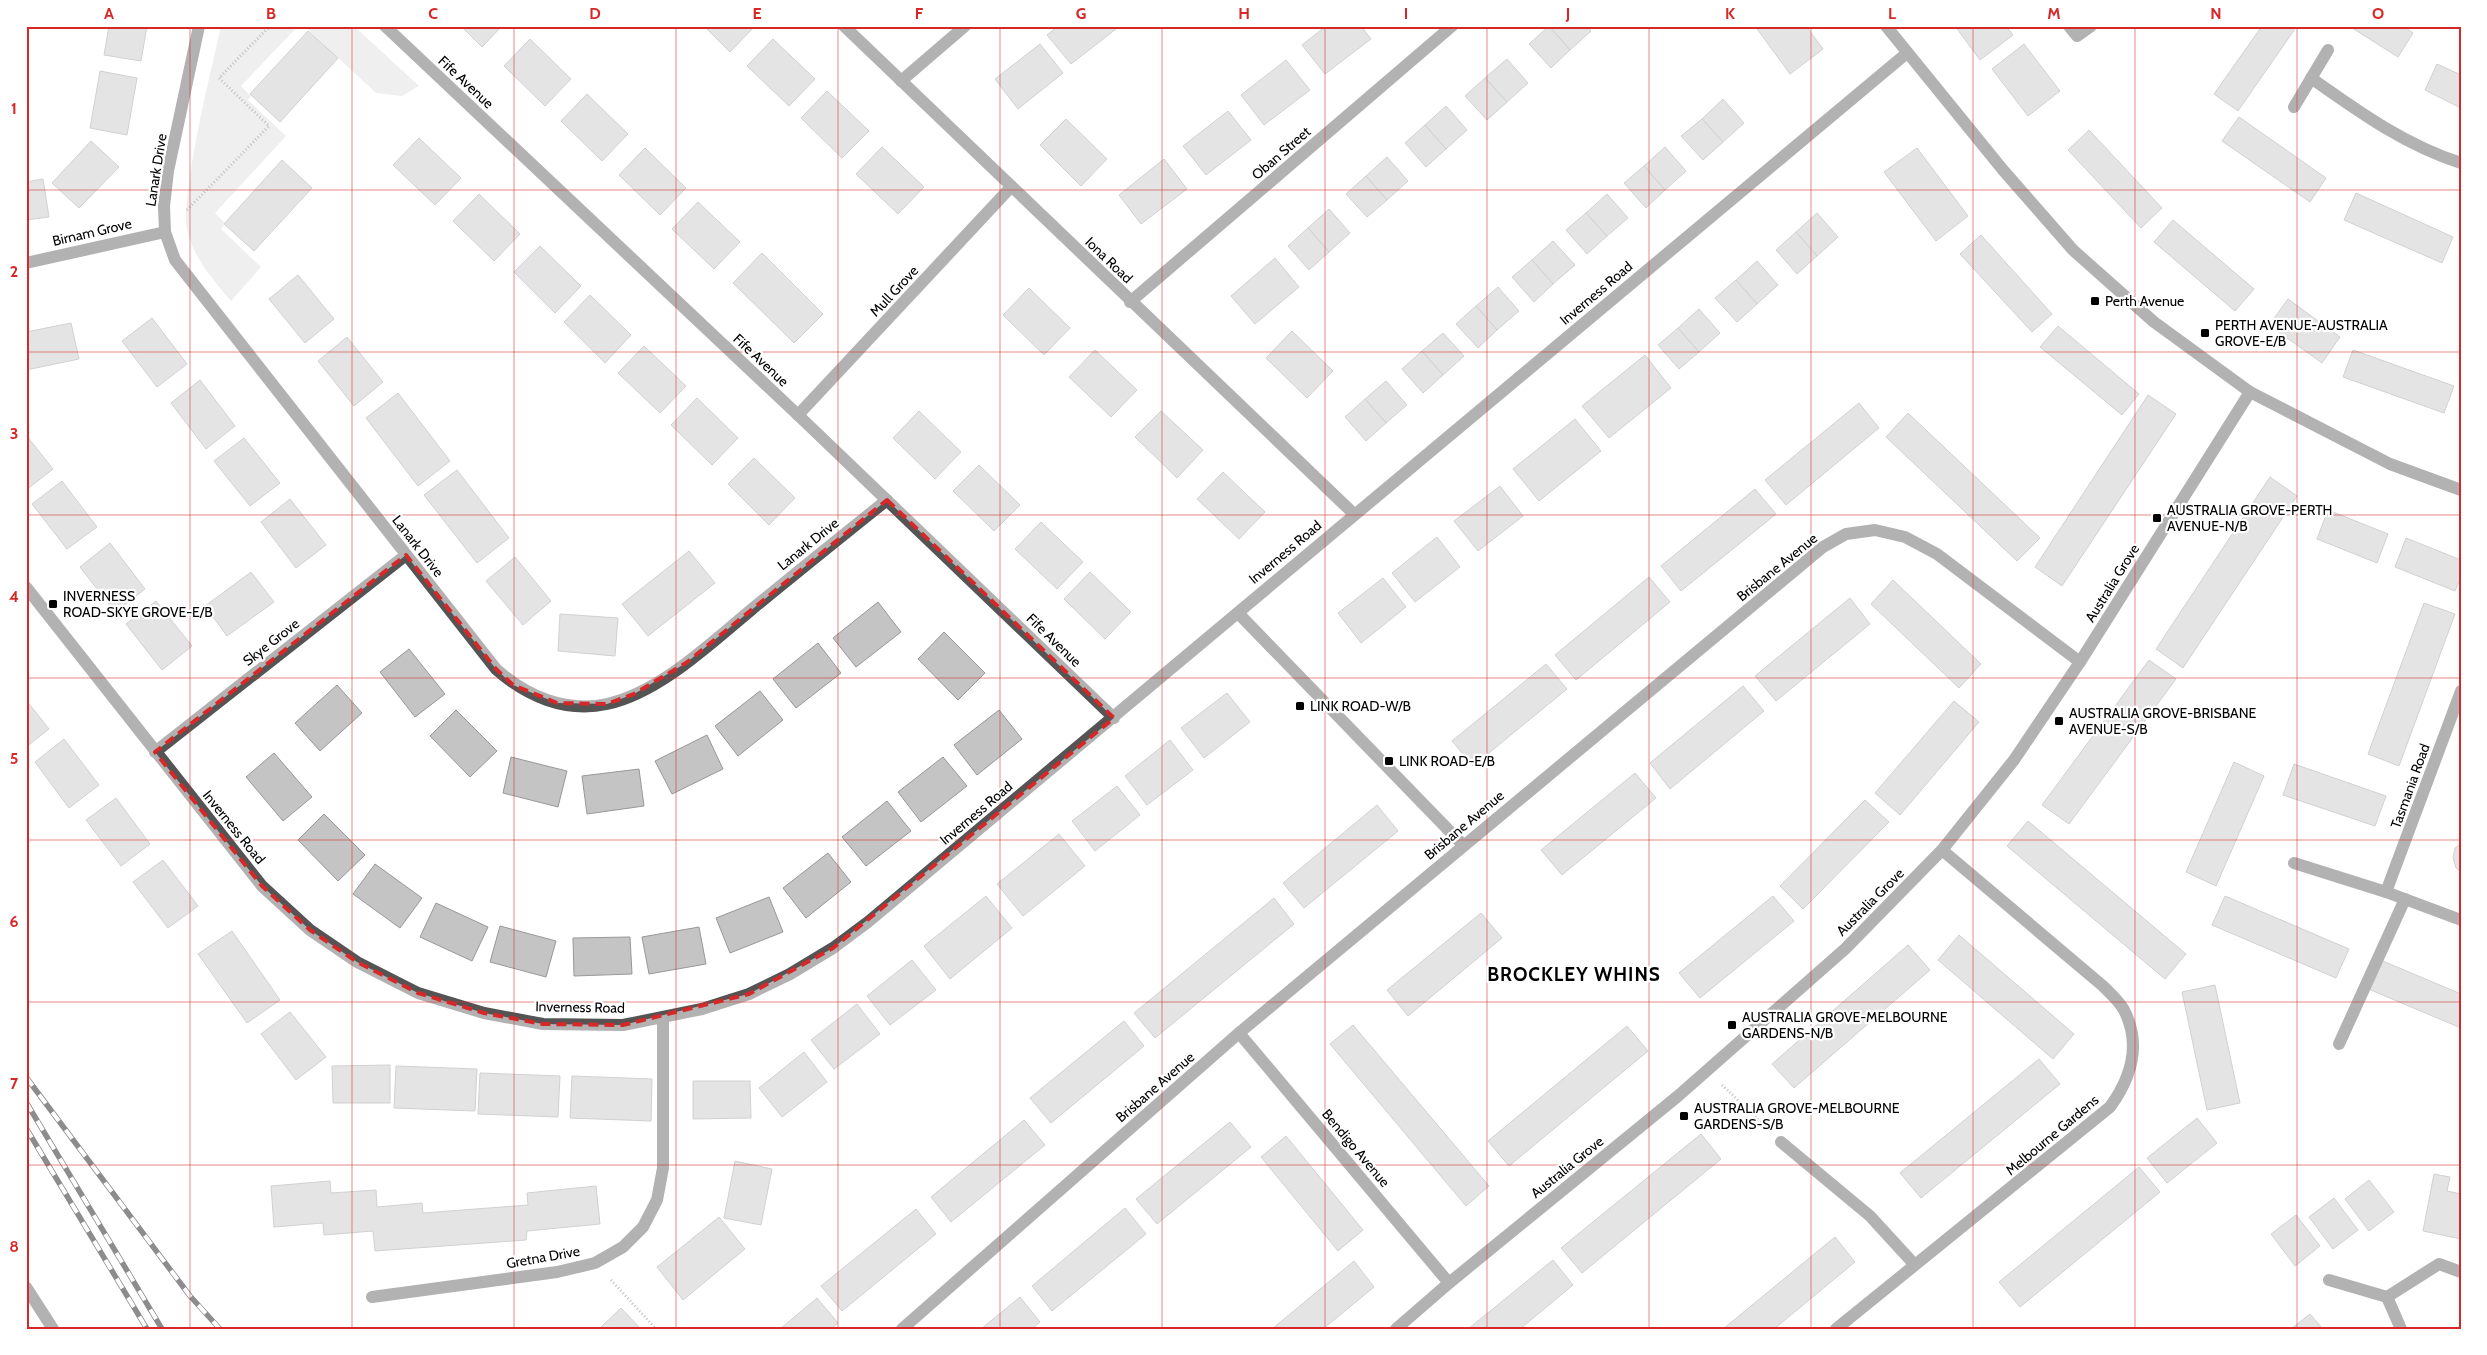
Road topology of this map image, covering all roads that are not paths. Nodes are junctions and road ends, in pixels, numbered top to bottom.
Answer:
1 (199, 26) edge
2 (385, 26) edge
3 (844, 26) edge
4 (965, 26) edge
5 (1452, 26) edge
6 (1886, 26) edge
7 (2069, 26) edge
8 (2091, 26) edge
9 (2328, 50) dead end
10 (1907, 53) junction
11 (2312, 78) junction
12 (901, 81) junction
13 (2294, 107) dead end
14 (2461, 163) edge
15 (1012, 187) junction
16 (165, 232) junction
17 (26, 262) edge
18 (1130, 302) junction
19 (2250, 392) junction
20 (798, 415) junction
21 (2461, 490) edge
22 (887, 500) junction
23 (1354, 514) junction
24 (406, 555) junction
25 (26, 587) edge
26 (1238, 613) junction
27 (2080, 662) junction
28 (2461, 691) edge
29 (1114, 718) junction
30 (155, 752) junction
31 (1463, 845) junction
32 (1942, 850) junction
33 (2294, 863) dead end
34 (2386, 892) junction
35 (2405, 899) junction
36 (2461, 920) edge
37 (663, 1017) junction
38 (1239, 1033) junction
39 (2339, 1044) dead end
40 (1781, 1142) road end
41 (1914, 1264) junction
42 (2461, 1272) edge
43 (2329, 1280) dead end
44 (1449, 1282) junction
45 (26, 1287) edge
46 (372, 1296) dead end
47 (2387, 1297) junction
48 (53, 1329) edge
49 (902, 1329) edge
50 (1396, 1329) edge
51 (1836, 1329) edge
52 (2401, 1329) edge

1 - 16 street, Lanark Drive
2 - 20 street, Fife Avenue
3 - 12 street, Iona Road
4 - 12 street
5 - 18 street, Oban Street
6 - 10 street
7 - 8 street
9 - 11 street
10 - 19 street
10 - 23 street, Inverness Road
11 - 13 street
11 - 14 street
12 - 15 street, Iona Road
15 - 18 street, Iona Road
15 - 20 street, Mull Grove
16 - 17 street, Birnam Grove
16 - 24 street, Lanark Drive
18 - 23 street, Iona Road
19 - 21 street
19 - 27 street, Australia Grove
20 - 22 street, Fife Avenue
22 - 24 street, Lanark Drive
22 - 29 street, Fife Avenue
23 - 26 street, Inverness Road
24 - 30 street, Skye Grove
25 - 30 street, Inverness Road
26 - 29 street, Inverness Road
26 - 31 street
27 - 31 street, Brisbane Avenue
27 - 32 street, Australia Grove
28 - 34 street, Tasmania Road
29 - 37 street, Inverness Road
30 - 37 street, Inverness Road
31 - 38 street, Brisbane Avenue
32 - 41 street, Melbourne Gardens
32 - 44 street, Australia Grove
33 - 34 street
34 - 35 street
35 - 36 street
35 - 39 street
37 - 46 street, Gretna Drive
38 - 44 street, Bendigo Avenue
38 - 49 street, Brisbane Avenue
40 - 41 street
41 - 51 street, Melbourne Gardens
42 - 47 street
43 - 47 street
44 - 50 street, Australia Grove
45 - 48 street
47 - 52 street

